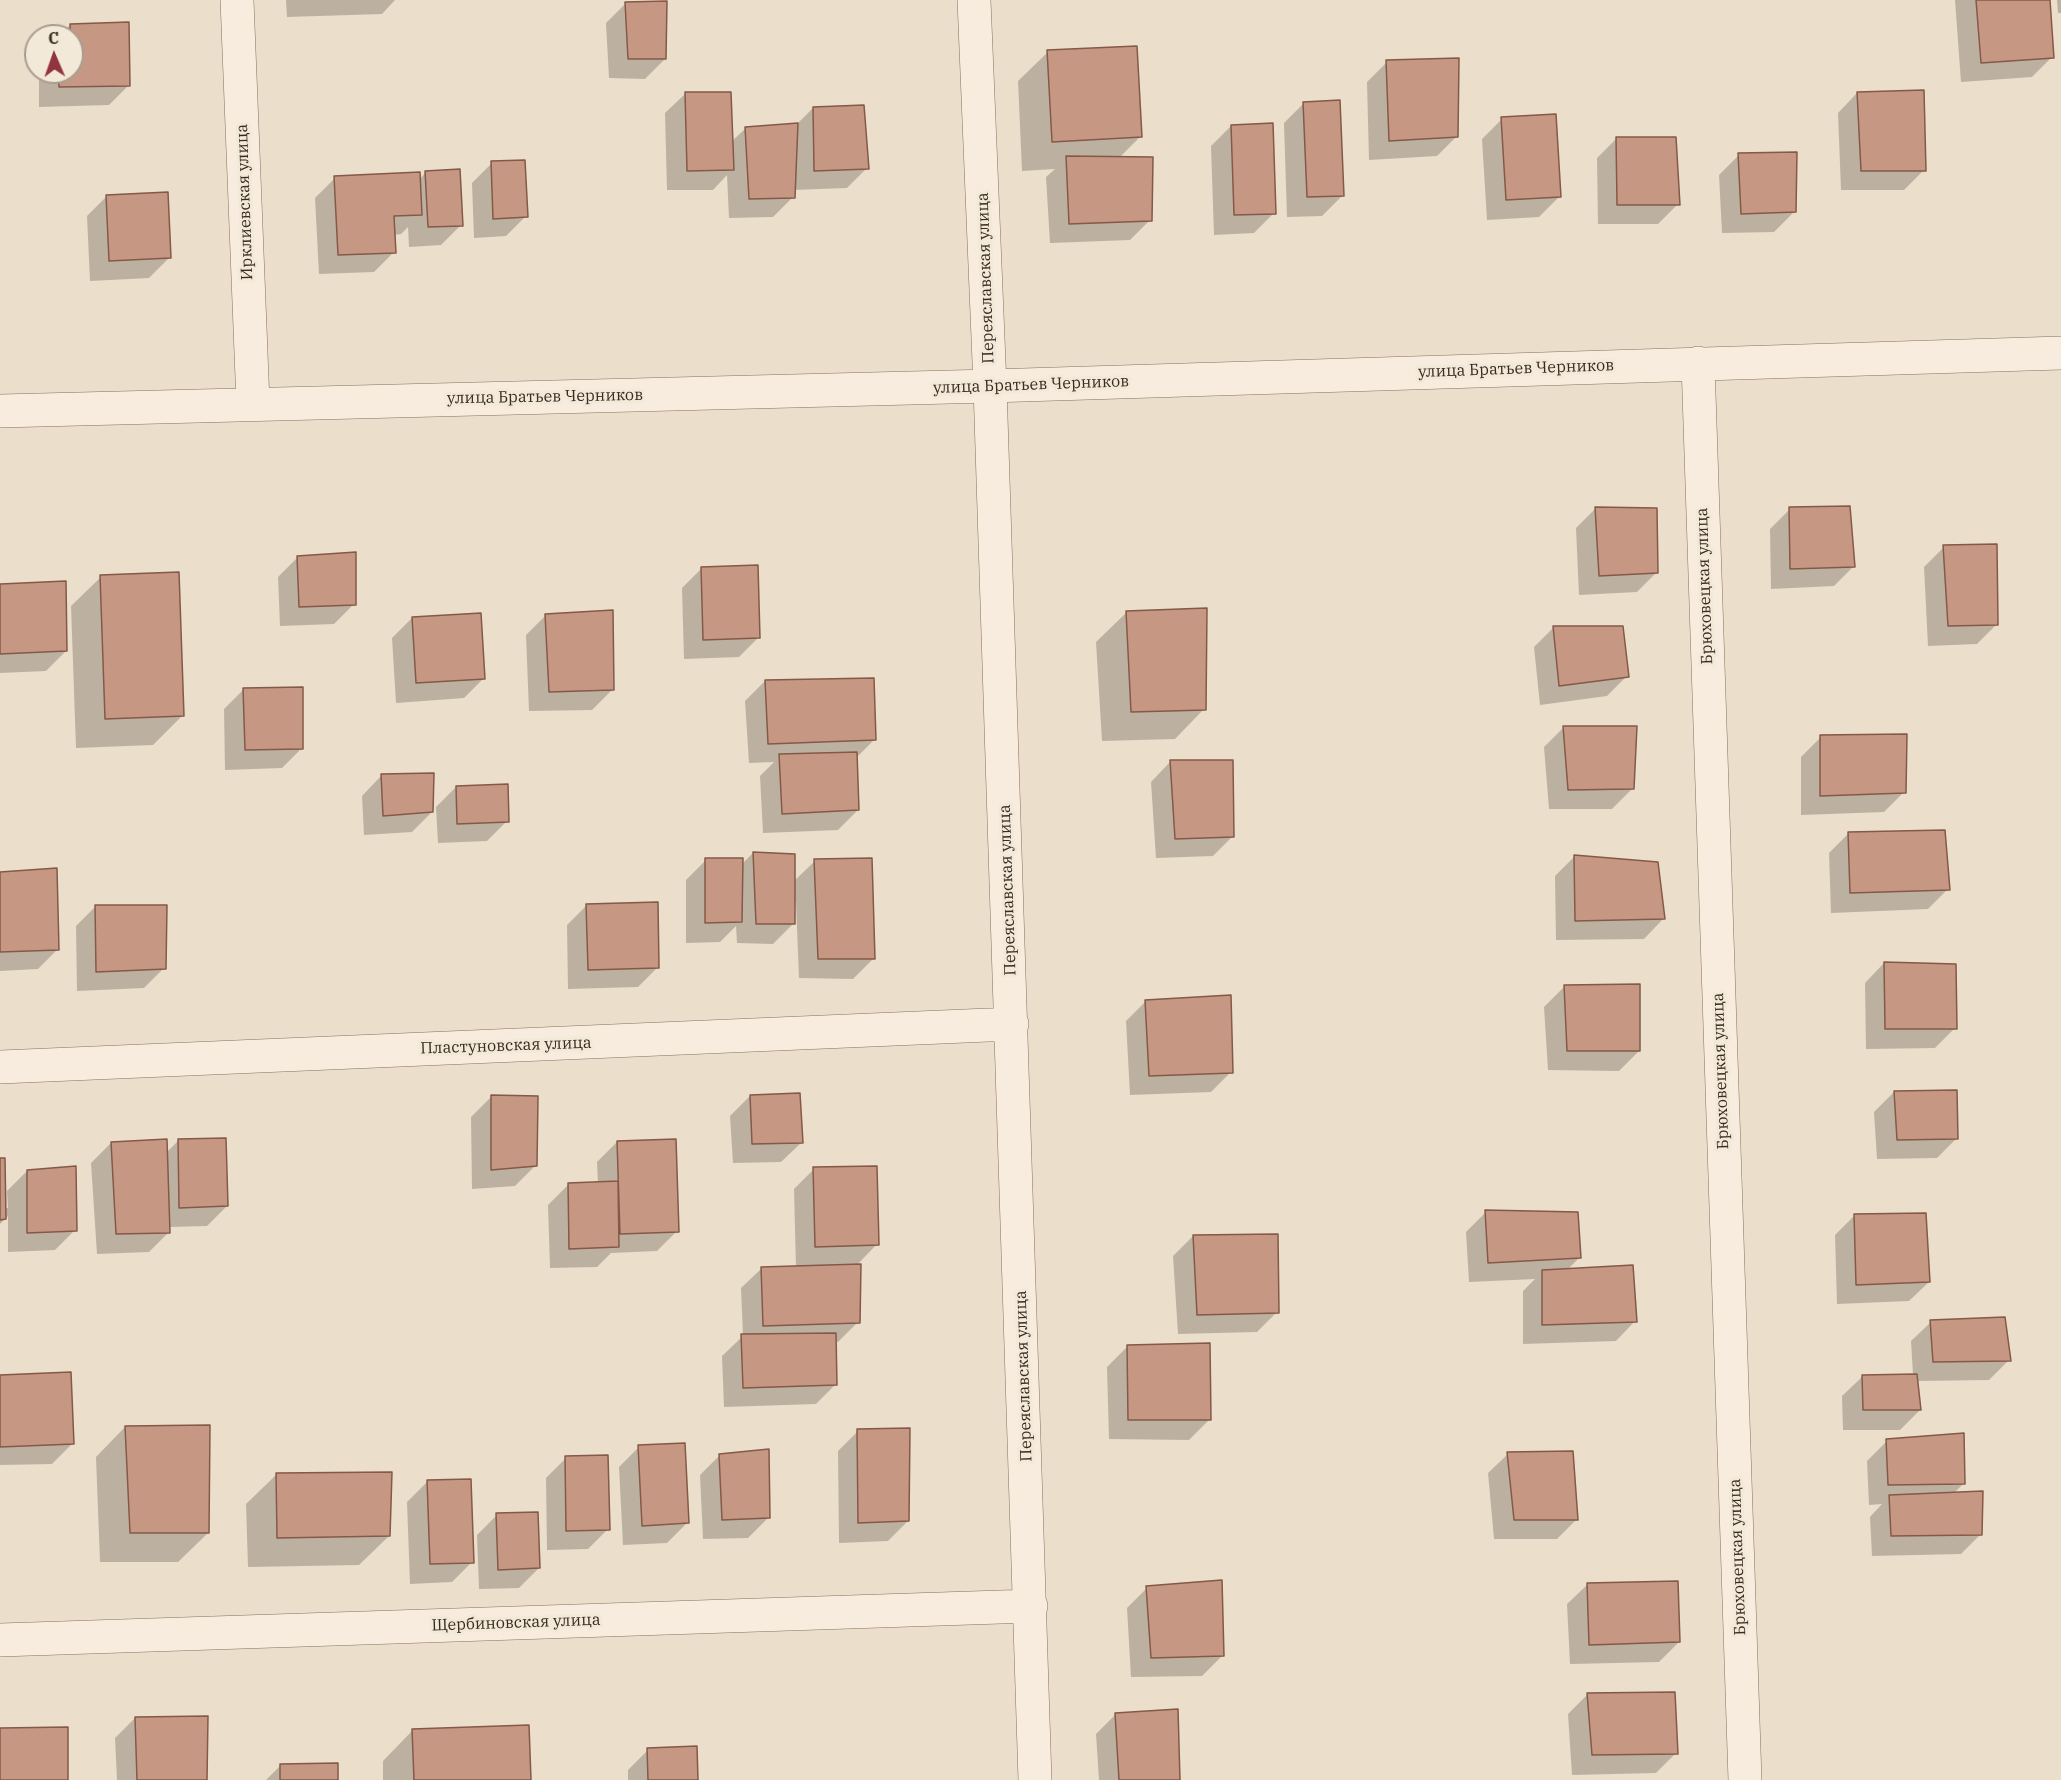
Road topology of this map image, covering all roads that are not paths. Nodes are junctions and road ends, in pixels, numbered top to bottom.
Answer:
1 (237, 0) edge
2 (974, 0) edge
3 (2061, 353) edge
4 (1698, 363) junction
5 (990, 386) junction
6 (253, 403) junction
7 (0, 411) edge
8 (1012, 1024) junction
9 (0, 1067) edge
10 (1032, 1606) junction
11 (0, 1640) edge
12 (1035, 1780) edge
13 (1745, 1780) edge

1 - 6 street, Ирклиевская улица
2 - 5 street, Переяславская улица
3 - 4 street, улица Братьев Черников
4 - 5 street, улица Братьев Черников
4 - 13 street, Брюховецкая улица
5 - 6 street, улица Братьев Черников
5 - 8 street, Переяславская улица
6 - 7 street, улица Братьев Черников
8 - 9 street, Пластуновская улица
8 - 10 street, Переяславская улица
10 - 11 street, Щербиновская улица
10 - 12 street, Переяславская улица

